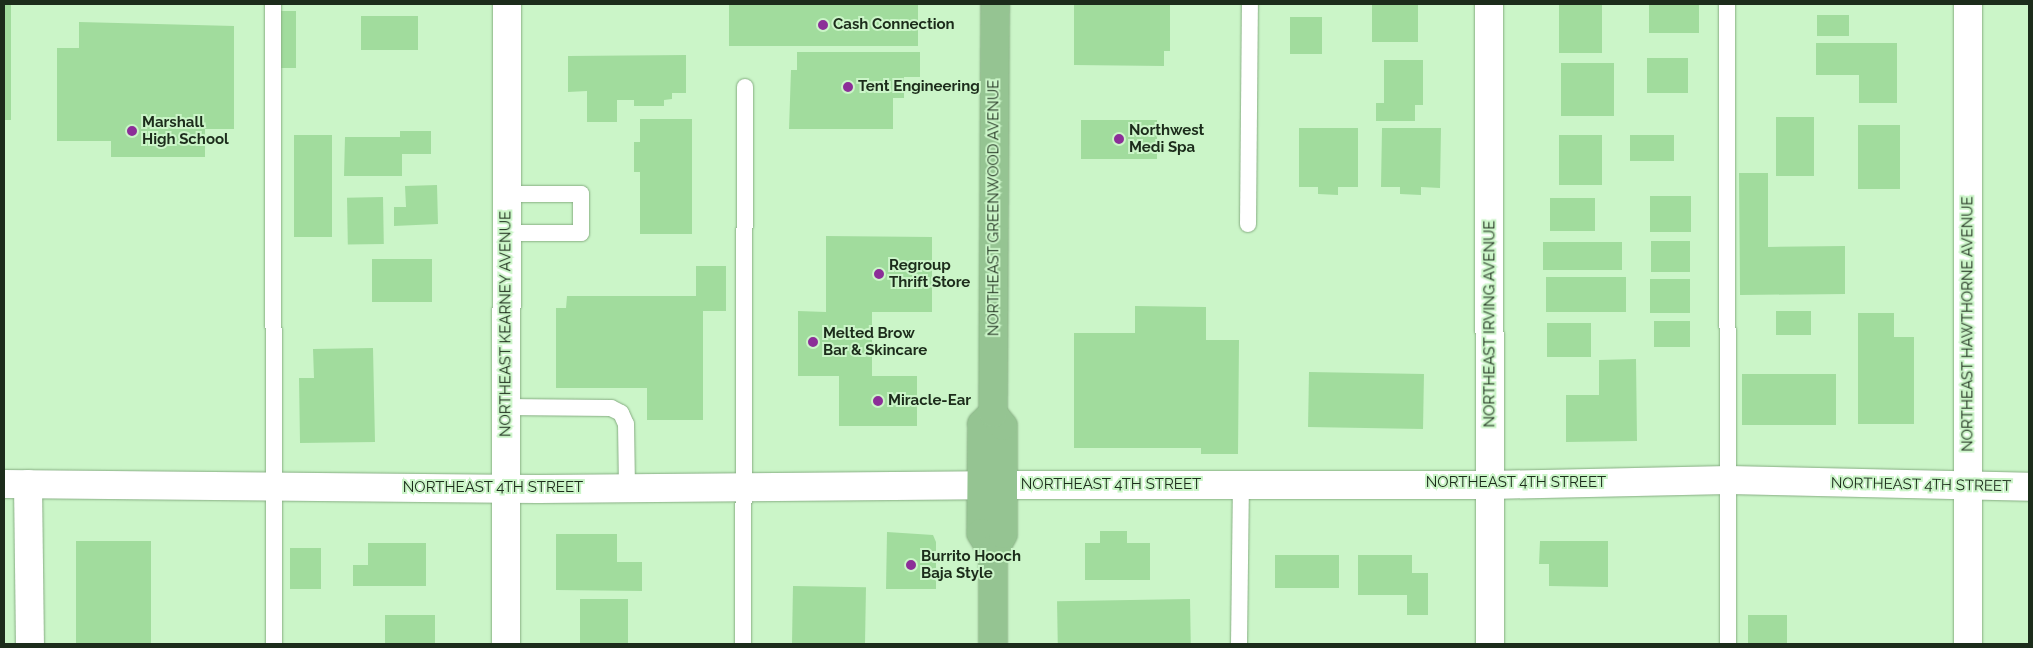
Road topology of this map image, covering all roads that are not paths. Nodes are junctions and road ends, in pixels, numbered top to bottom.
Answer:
1 (273, 4) edge
2 (507, 4) edge
3 (995, 4) edge
4 (1250, 4) edge
5 (1489, 4) edge
6 (1727, 4) edge
7 (1968, 4) edge
8 (745, 87) dead end
9 (506, 194) junction
10 (1248, 224) dead end
11 (506, 233) junction
12 (505, 407) junction
13 (1729, 480) junction
14 (16, 484) edge
15 (1241, 484) junction
16 (1490, 484) junction
17 (992, 485) junction
18 (274, 487) junction
19 (743, 487) junction
20 (1968, 487) junction
21 (2029, 487) edge
22 (506, 488) junction
23 (627, 488) junction
24 (30, 644) edge
25 (274, 644) edge
26 (506, 644) edge
27 (743, 644) edge
28 (994, 644) edge
29 (1238, 644) edge
30 (1490, 644) edge
31 (1728, 644) edge
32 (1968, 644) edge

1 - 18 lane
2 - 9 street, NORTHEAST KEARNEY AVENUE
3 - 17 main road, NORTHEAST GREENWOOD AVENUE
4 - 10 lane
5 - 16 street, NORTHEAST IRVING AVENUE
6 - 13 lane
7 - 20 street, NORTHEAST HAWTHORNE AVENUE
8 - 19 lane
9 - 11 street, NORTHEAST KEARNEY AVENUE
9 - 11 lane
11 - 12 street, NORTHEAST KEARNEY AVENUE
12 - 22 street, NORTHEAST KEARNEY AVENUE
12 - 23 lane
13 - 16 street, NORTHEAST 4TH STREET
13 - 20 street, NORTHEAST 4TH STREET
13 - 31 lane
14 - 18 street, NORTHEAST 4TH STREET
14 - 24 street
15 - 16 street, NORTHEAST 4TH STREET
15 - 17 street, NORTHEAST 4TH STREET
15 - 29 lane
16 - 30 street, NORTHEAST IRVING AVENUE
17 - 19 street, NORTHEAST 4TH STREET
17 - 28 main road, NORTHEAST GREENWOOD AVENUE
18 - 22 street, NORTHEAST 4TH STREET
18 - 25 lane
19 - 23 street, NORTHEAST 4TH STREET
19 - 27 lane
20 - 21 street, NORTHEAST 4TH STREET
20 - 32 street, NORTHEAST HAWTHORNE AVENUE
22 - 23 street, NORTHEAST 4TH STREET
22 - 26 street, NORTHEAST KEARNEY AVENUE

